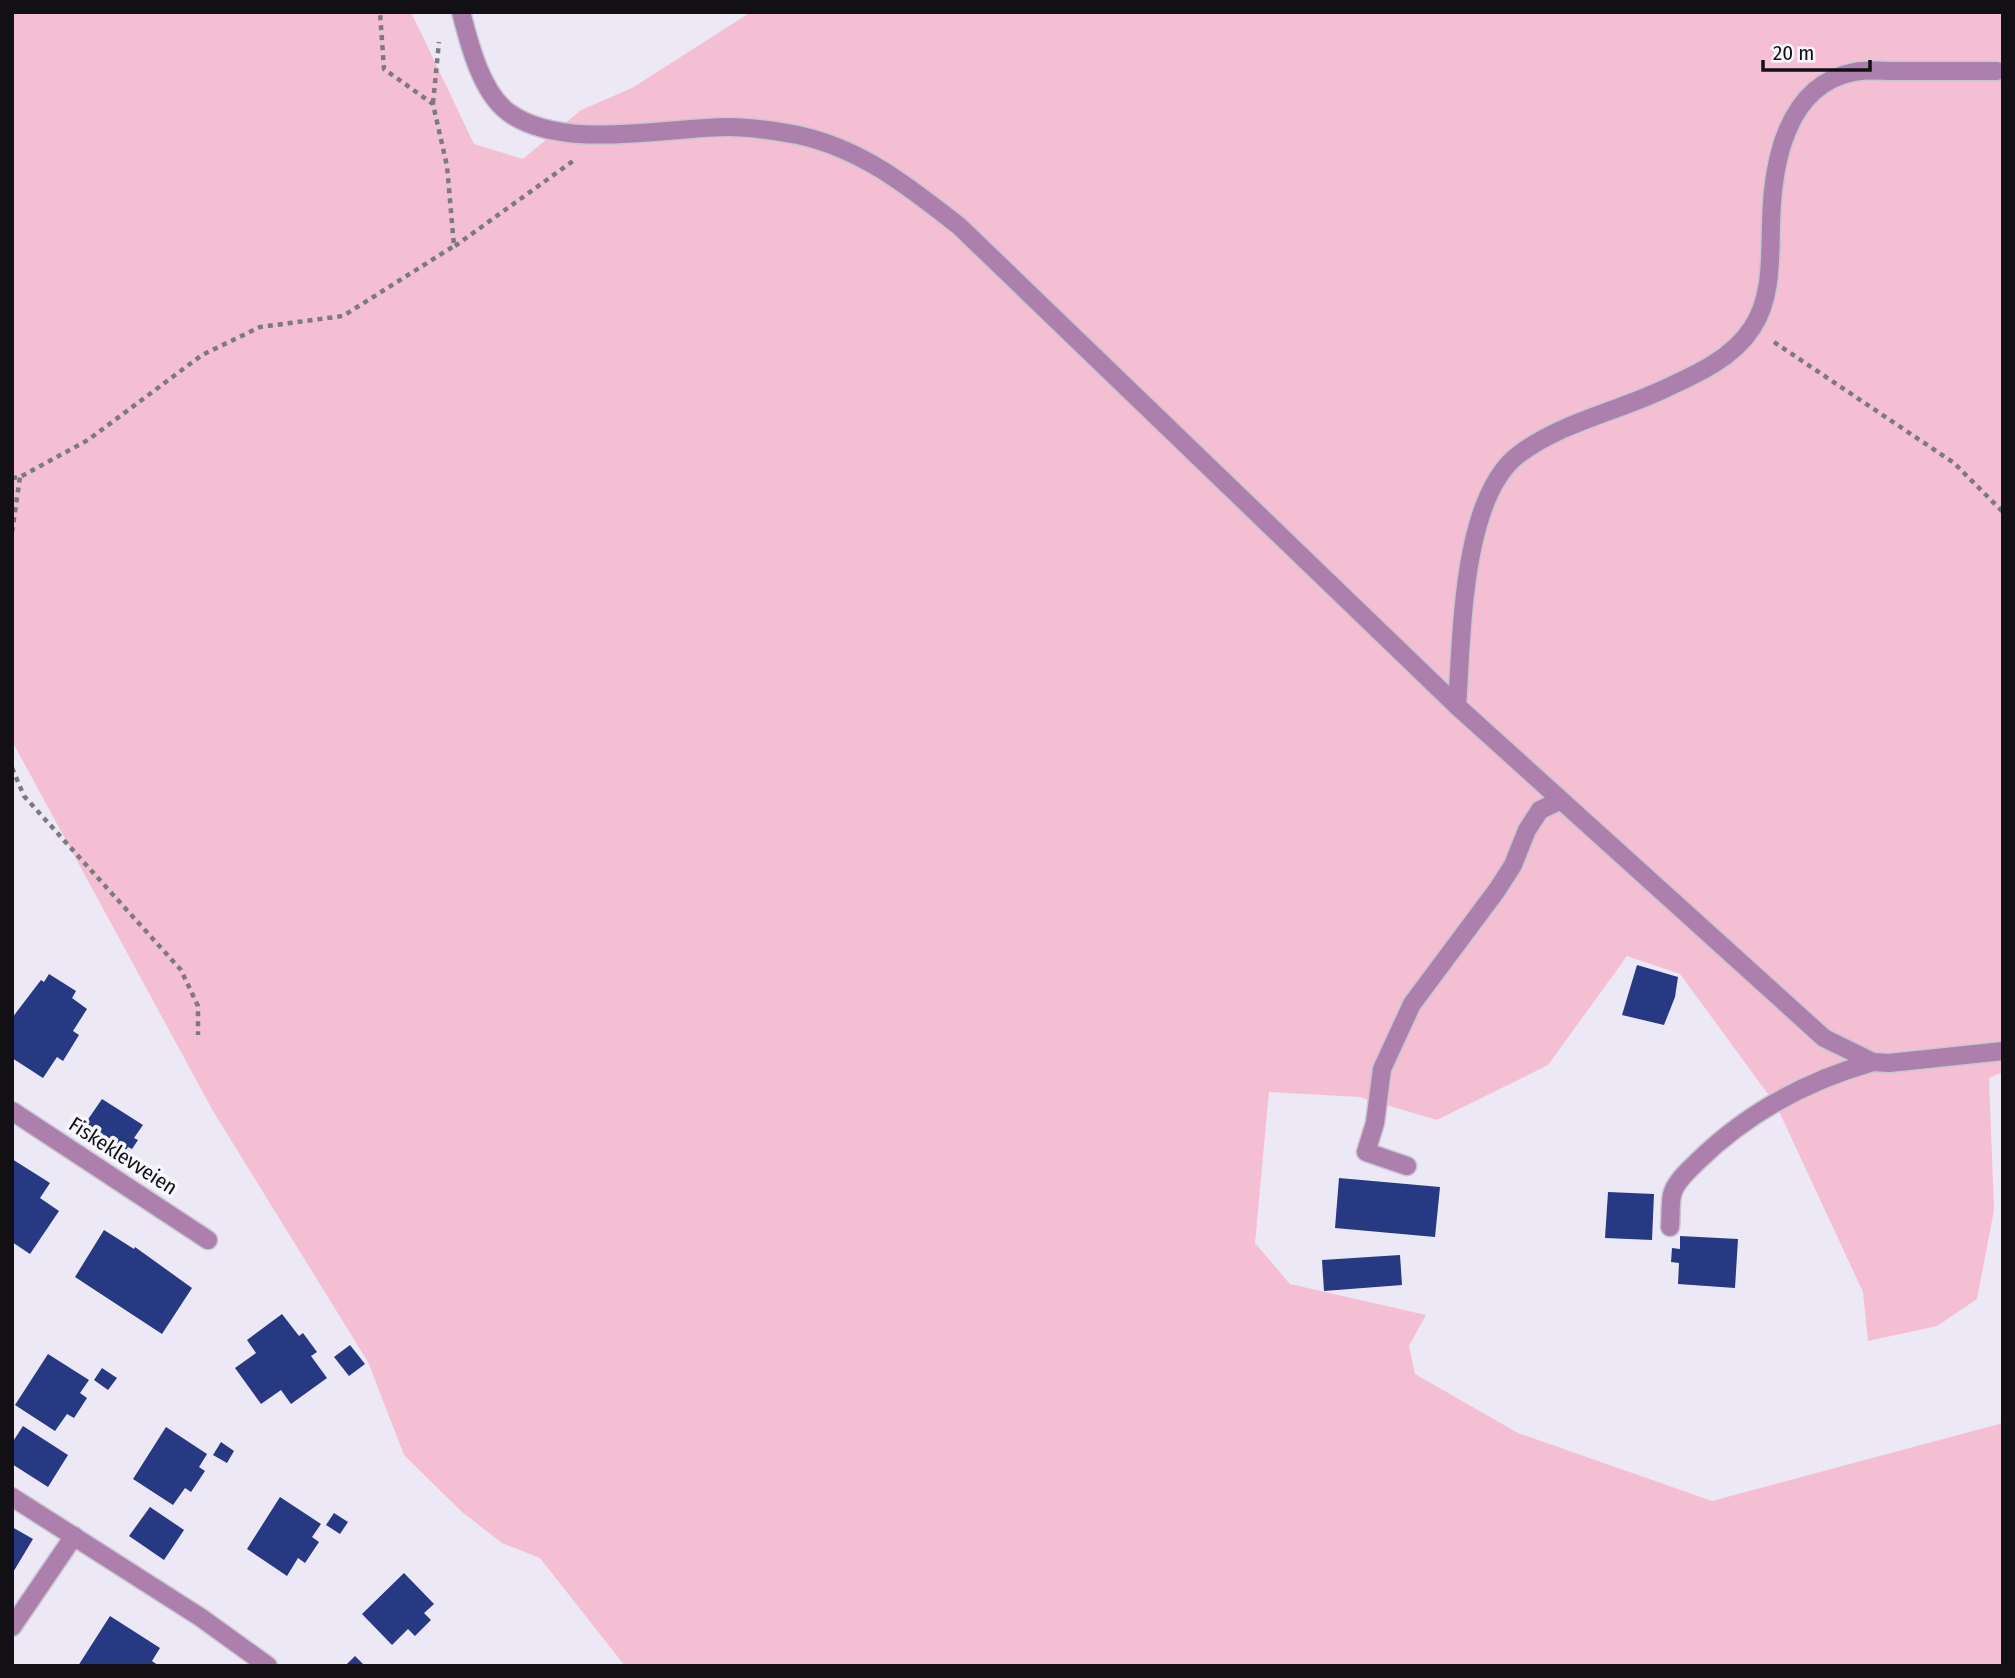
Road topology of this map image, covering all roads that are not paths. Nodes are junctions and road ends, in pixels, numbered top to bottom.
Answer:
1 (461, 12) edge
2 (1997, 71) dead end
3 (1457, 706) junction
4 (1559, 801) junction
5 (2003, 1051) edge
6 (1873, 1062) junction
7 (12, 1111) edge
8 (1407, 1166) dead end
9 (1670, 1227) dead end
10 (208, 1240) dead end
11 (12, 1497) edge
12 (74, 1536) junction
13 (12, 1628) edge
14 (268, 1666) edge

1 - 3 street
2 - 3 street
3 - 4 street
4 - 6 street
4 - 8 street
5 - 6 street
6 - 9 street
7 - 10 street, Fiskeklevveien
11 - 12 street
12 - 13 street
12 - 14 street

